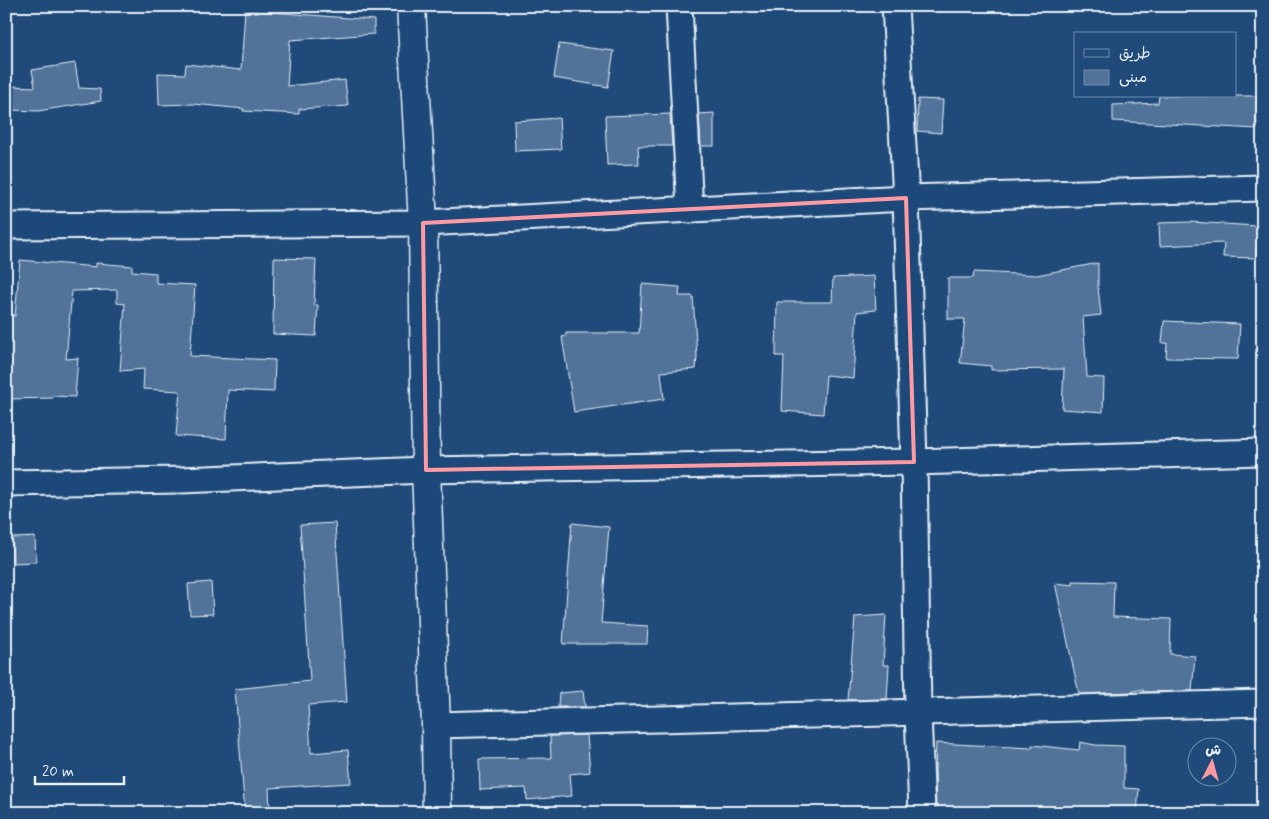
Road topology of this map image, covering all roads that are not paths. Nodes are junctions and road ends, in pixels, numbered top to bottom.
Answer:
1 (410, 6) edge
2 (679, 6) edge
3 (895, 6) edge
4 (1263, 188) edge
5 (906, 198) junction
6 (690, 210) junction
7 (423, 223) junction
8 (6, 226) edge
9 (1263, 452) edge
10 (914, 462) junction
11 (426, 470) junction
12 (6, 483) edge
13 (1263, 703) edge
14 (918, 712) junction
15 (436, 726) junction
16 (437, 813) edge
17 (922, 813) edge

1 - 7 street
2 - 6 street
3 - 5 street
4 - 5 street
5 - 6 street
5 - 10 street
6 - 7 street
7 - 8 street
7 - 11 street
9 - 10 street
10 - 11 street
10 - 14 street
11 - 12 street
11 - 15 street
13 - 14 street
14 - 15 street
14 - 17 street
15 - 16 street

